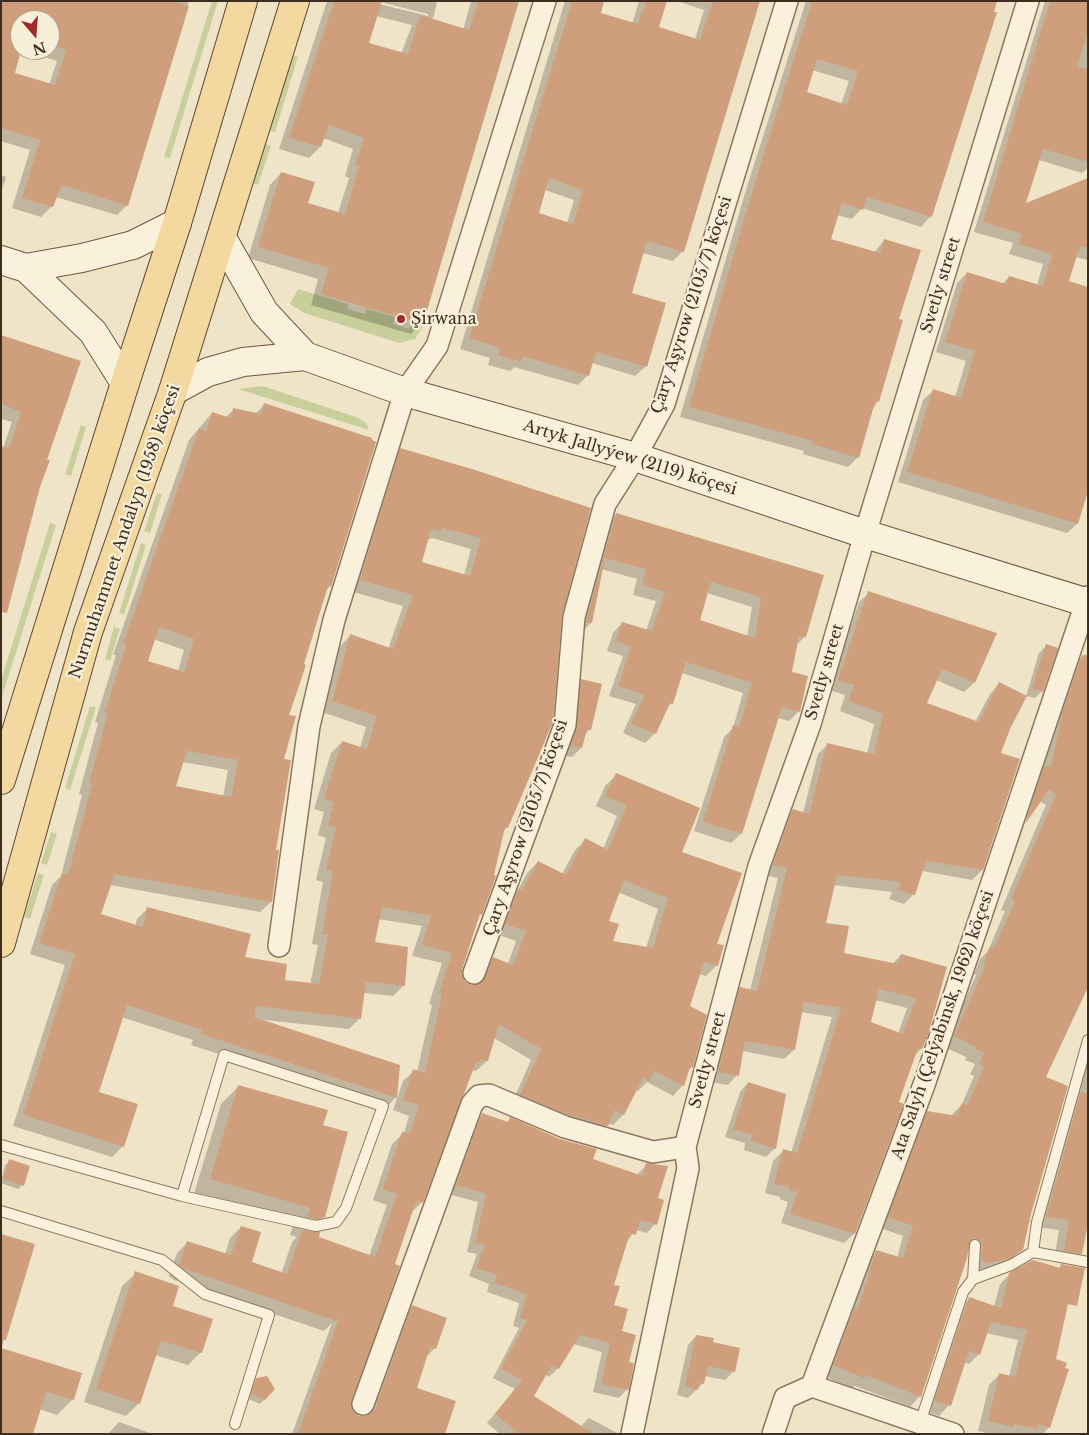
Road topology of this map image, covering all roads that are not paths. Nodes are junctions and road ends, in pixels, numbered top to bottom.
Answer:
1 (243, 1) edge
2 (295, 1) edge
3 (545, 1) edge
4 (787, 1) edge
5 (1028, 1) edge
6 (177, 223) junction
7 (222, 238) junction
8 (14, 264) edge
9 (305, 356) junction
10 (125, 383) junction
11 (173, 391) junction
12 (405, 392) junction
13 (635, 457) junction
14 (865, 534) junction
15 (1087, 601) edge
16 (1, 780) edge
17 (1, 942) edge
18 (278, 946) dead end
19 (474, 973) dead end
20 (1088, 1040) edge
21 (1, 1145) edge
22 (685, 1147) junction
23 (182, 1196) junction
24 (1, 1211) edge
25 (974, 1245) dead end
26 (1033, 1252) junction
27 (1088, 1262) edge
28 (973, 1279) junction
29 (812, 1386) junction
30 (363, 1404) dead end
31 (920, 1423) junction
32 (235, 1424) dead end
33 (632, 1434) edge
34 (773, 1434) edge
35 (953, 1434) edge

1 - 6 main road
2 - 7 main road, Nurmuhammet Andalyp (1958) köçesi
3 - 12 street
4 - 13 street, Çary Aşyrow (2105/7) köçesi
5 - 14 street, Svetly street
6 - 8 street
6 - 10 main road
7 - 9 street
7 - 11 main road, Nurmuhammet Andalyp (1958) köçesi
8 - 10 street
9 - 11 street, Artyk Jallyýew (2119) köçesi
9 - 12 street, Artyk Jallyýew (2119) köçesi
10 - 16 main road
11 - 17 main road, Nurmuhammet Andalyp (1958) köçesi
12 - 13 street, Artyk Jallyýew (2119) köçesi
12 - 18 street
13 - 14 street, Artyk Jallyýew (2119) köçesi
13 - 19 street, Çary Aşyrow (2105/7) köçesi
14 - 15 street, Artyk Jallyýew (2119) köçesi
14 - 22 street, Svetly street
15 - 29 street, Ata Salyh (Çelýabinsk, 1962) köçesi
20 - 26 lane
21 - 23 lane
22 - 30 street
22 - 33 street, Svetly street
23 - 23 lane
24 - 32 lane
25 - 28 lane
26 - 27 lane
26 - 28 lane
28 - 31 lane
29 - 31 street
29 - 34 street
31 - 35 street

